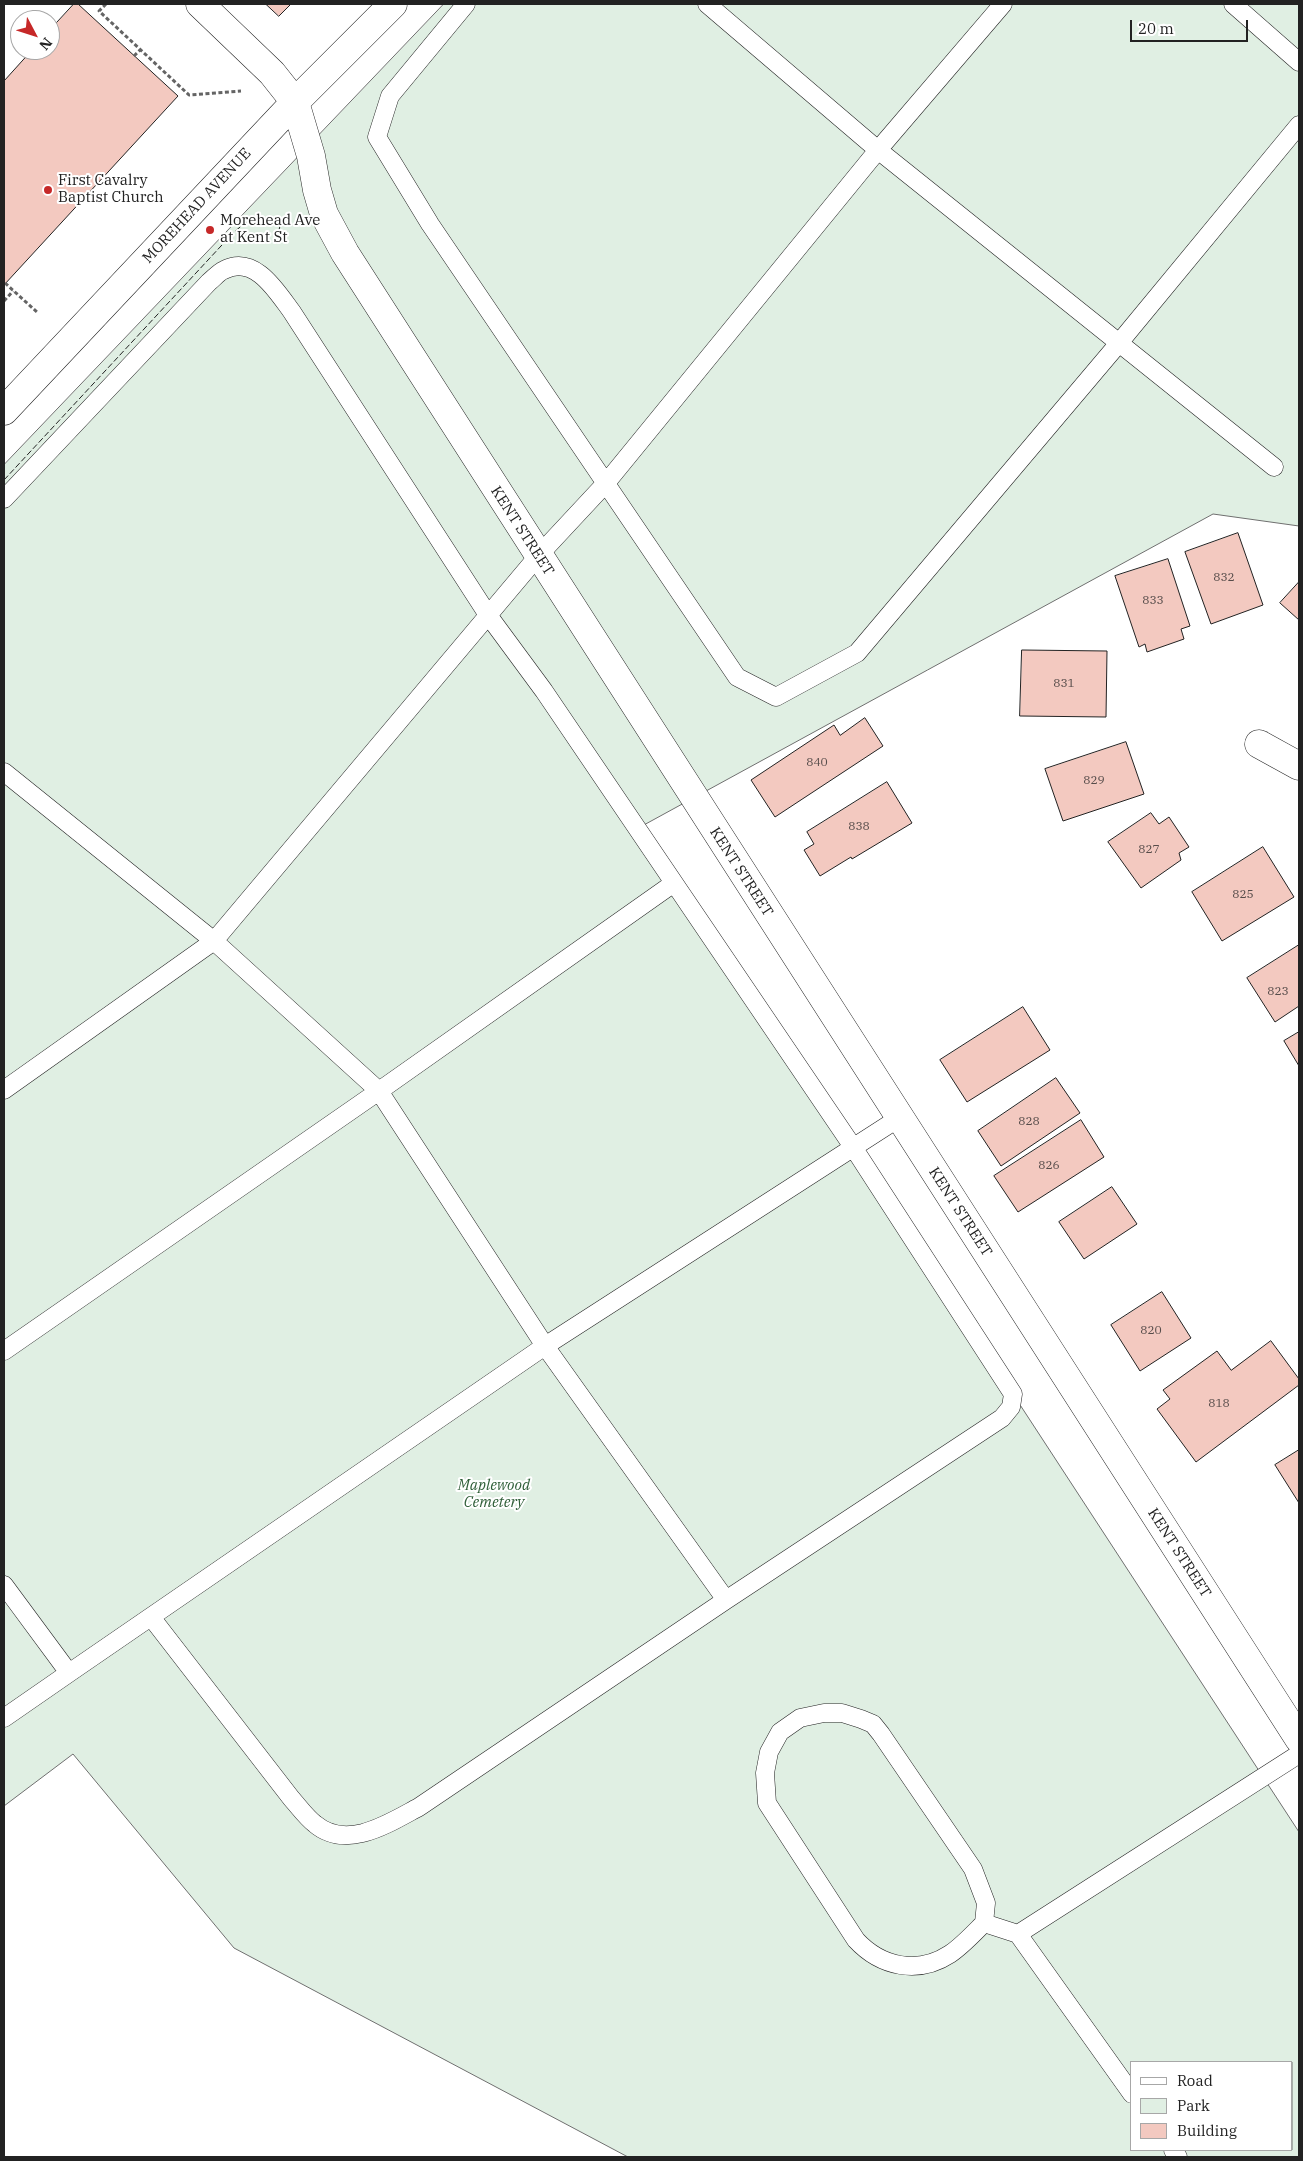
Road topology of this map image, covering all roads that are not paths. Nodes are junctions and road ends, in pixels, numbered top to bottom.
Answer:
1 (200, 4) edge
2 (392, 4) edge
3 (466, 4) edge
4 (707, 4) edge
5 (1003, 4) edge
6 (1233, 4) edge
7 (1299, 62) edge
8 (295, 102) junction
9 (1299, 125) edge
10 (878, 150) junction
11 (1119, 343) junction
12 (4, 411) edge
13 (1274, 466) dead end
14 (606, 483) junction
15 (4, 500) edge
16 (538, 556) junction
17 (488, 616) junction
18 (1259, 744) dead end
19 (1299, 766) edge
20 (4, 772) edge
21 (674, 883) junction
22 (214, 941) junction
23 (4, 1090) edge
24 (379, 1091) junction
25 (899, 1118) junction
26 (853, 1147) junction
27 (545, 1346) junction
28 (4, 1351) edge
29 (4, 1585) edge
30 (726, 1600) junction
31 (151, 1617) junction
32 (70, 1673) junction
33 (4, 1718) edge
34 (1299, 1738) edge
35 (1299, 1754) edge
36 (984, 1923) junction
37 (1018, 1934) junction
38 (1130, 2091) edge

1 - 8 street, KENT STREET
2 - 8 street, MOREHEAD AVENUE
3 - 14 lane
4 - 10 lane
5 - 10 lane
6 - 7 lane
8 - 12 street, MOREHEAD AVENUE
8 - 16 street, KENT STREET
9 - 11 lane
10 - 11 lane
10 - 14 lane
11 - 13 lane
11 - 14 lane
14 - 16 lane
15 - 17 lane
16 - 17 lane
16 - 25 street, KENT STREET
17 - 21 lane
17 - 22 lane
18 - 19 street
20 - 22 lane
21 - 24 lane
21 - 26 lane
22 - 23 lane
22 - 24 lane
24 - 27 lane
24 - 28 lane
25 - 26 lane
25 - 34 street, KENT STREET
26 - 27 lane
26 - 30 lane
27 - 30 lane
27 - 31 lane
29 - 32 lane
30 - 31 lane
31 - 32 lane
32 - 33 lane
35 - 37 lane
36 - 36 lane
36 - 37 lane
37 - 38 lane

